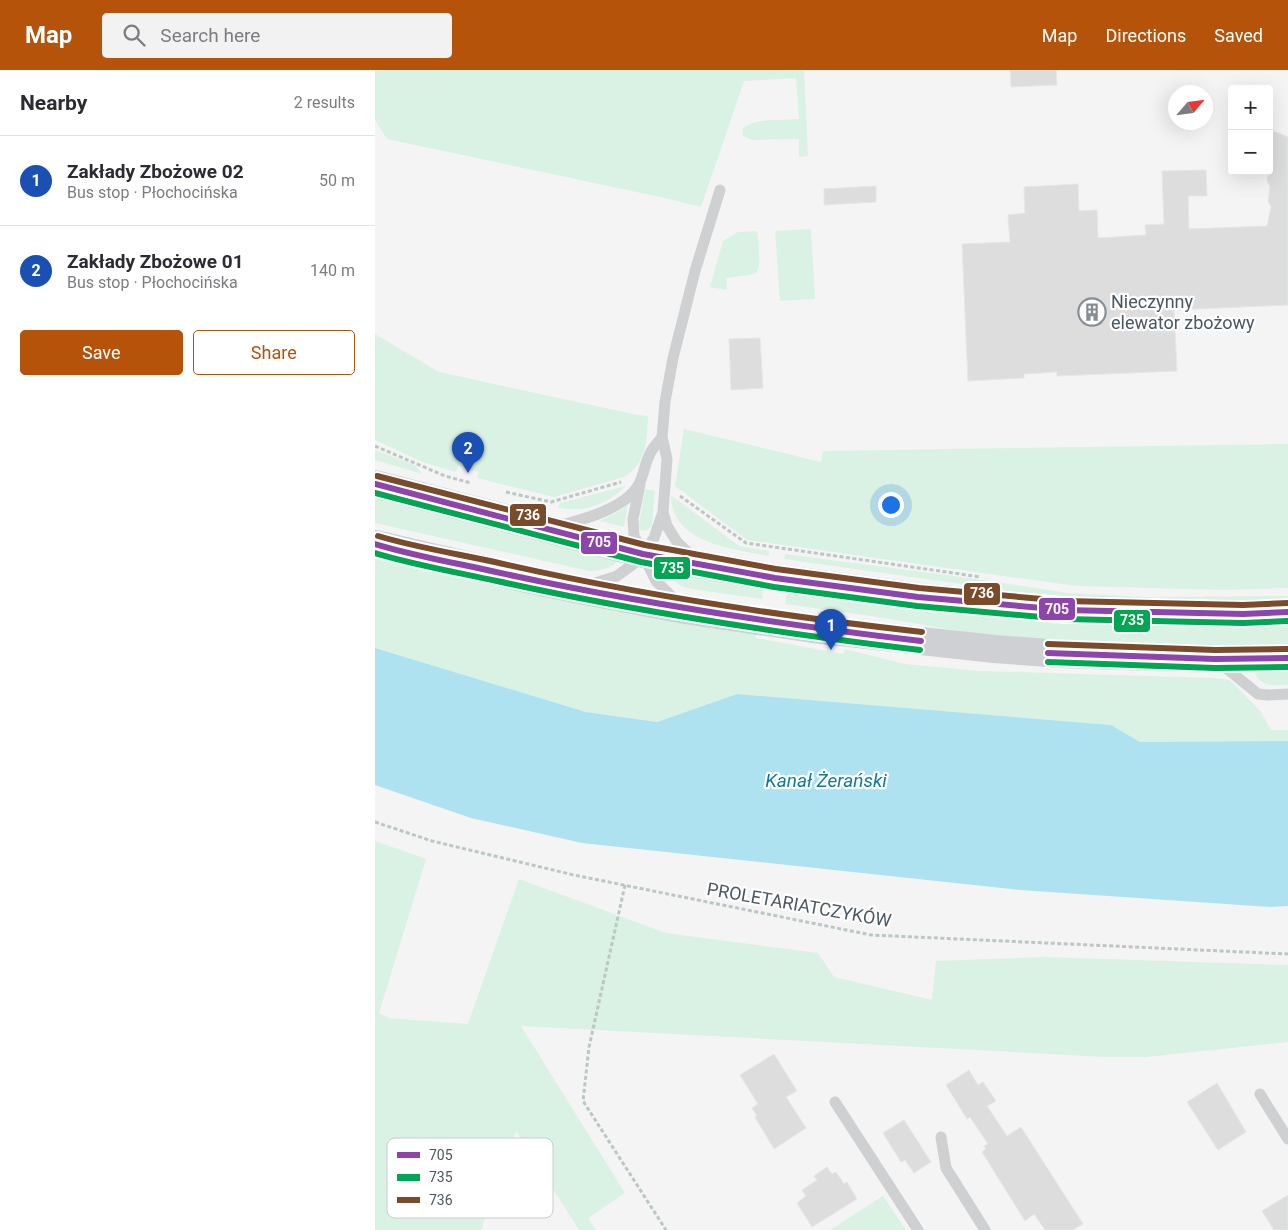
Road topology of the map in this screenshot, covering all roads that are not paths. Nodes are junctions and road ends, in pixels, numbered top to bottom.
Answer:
1 (719, 190) dead end
2 (662, 437) junction
3 (640, 482) junction
4 (375, 484) edge
5 (663, 512) junction
6 (543, 529) junction
7 (375, 544) edge
8 (643, 554) junction
9 (701, 564) junction
10 (575, 589) junction
11 (685, 610) junction
12 (1288, 612) edge
13 (1288, 658) edge
14 (1215, 659) junction
15 (1288, 694) edge
16 (1260, 1094) dead end
17 (835, 1102) dead end
18 (941, 1137) dead end
19 (1288, 1139) edge
20 (918, 1230) edge
21 (985, 1230) edge

1 - 2 lane
2 - 3 lane
2 - 5 lane
3 - 6 lane
3 - 8 lane
4 - 6 main road
5 - 8 lane
5 - 9 lane
6 - 8 main road
7 - 10 main road
8 - 9 main road
8 - 10 lane
8 - 11 lane
9 - 12 main road
10 - 11 main road
11 - 14 main road
13 - 14 main road
14 - 15 lane
16 - 19 lane
17 - 20 lane
18 - 21 lane

